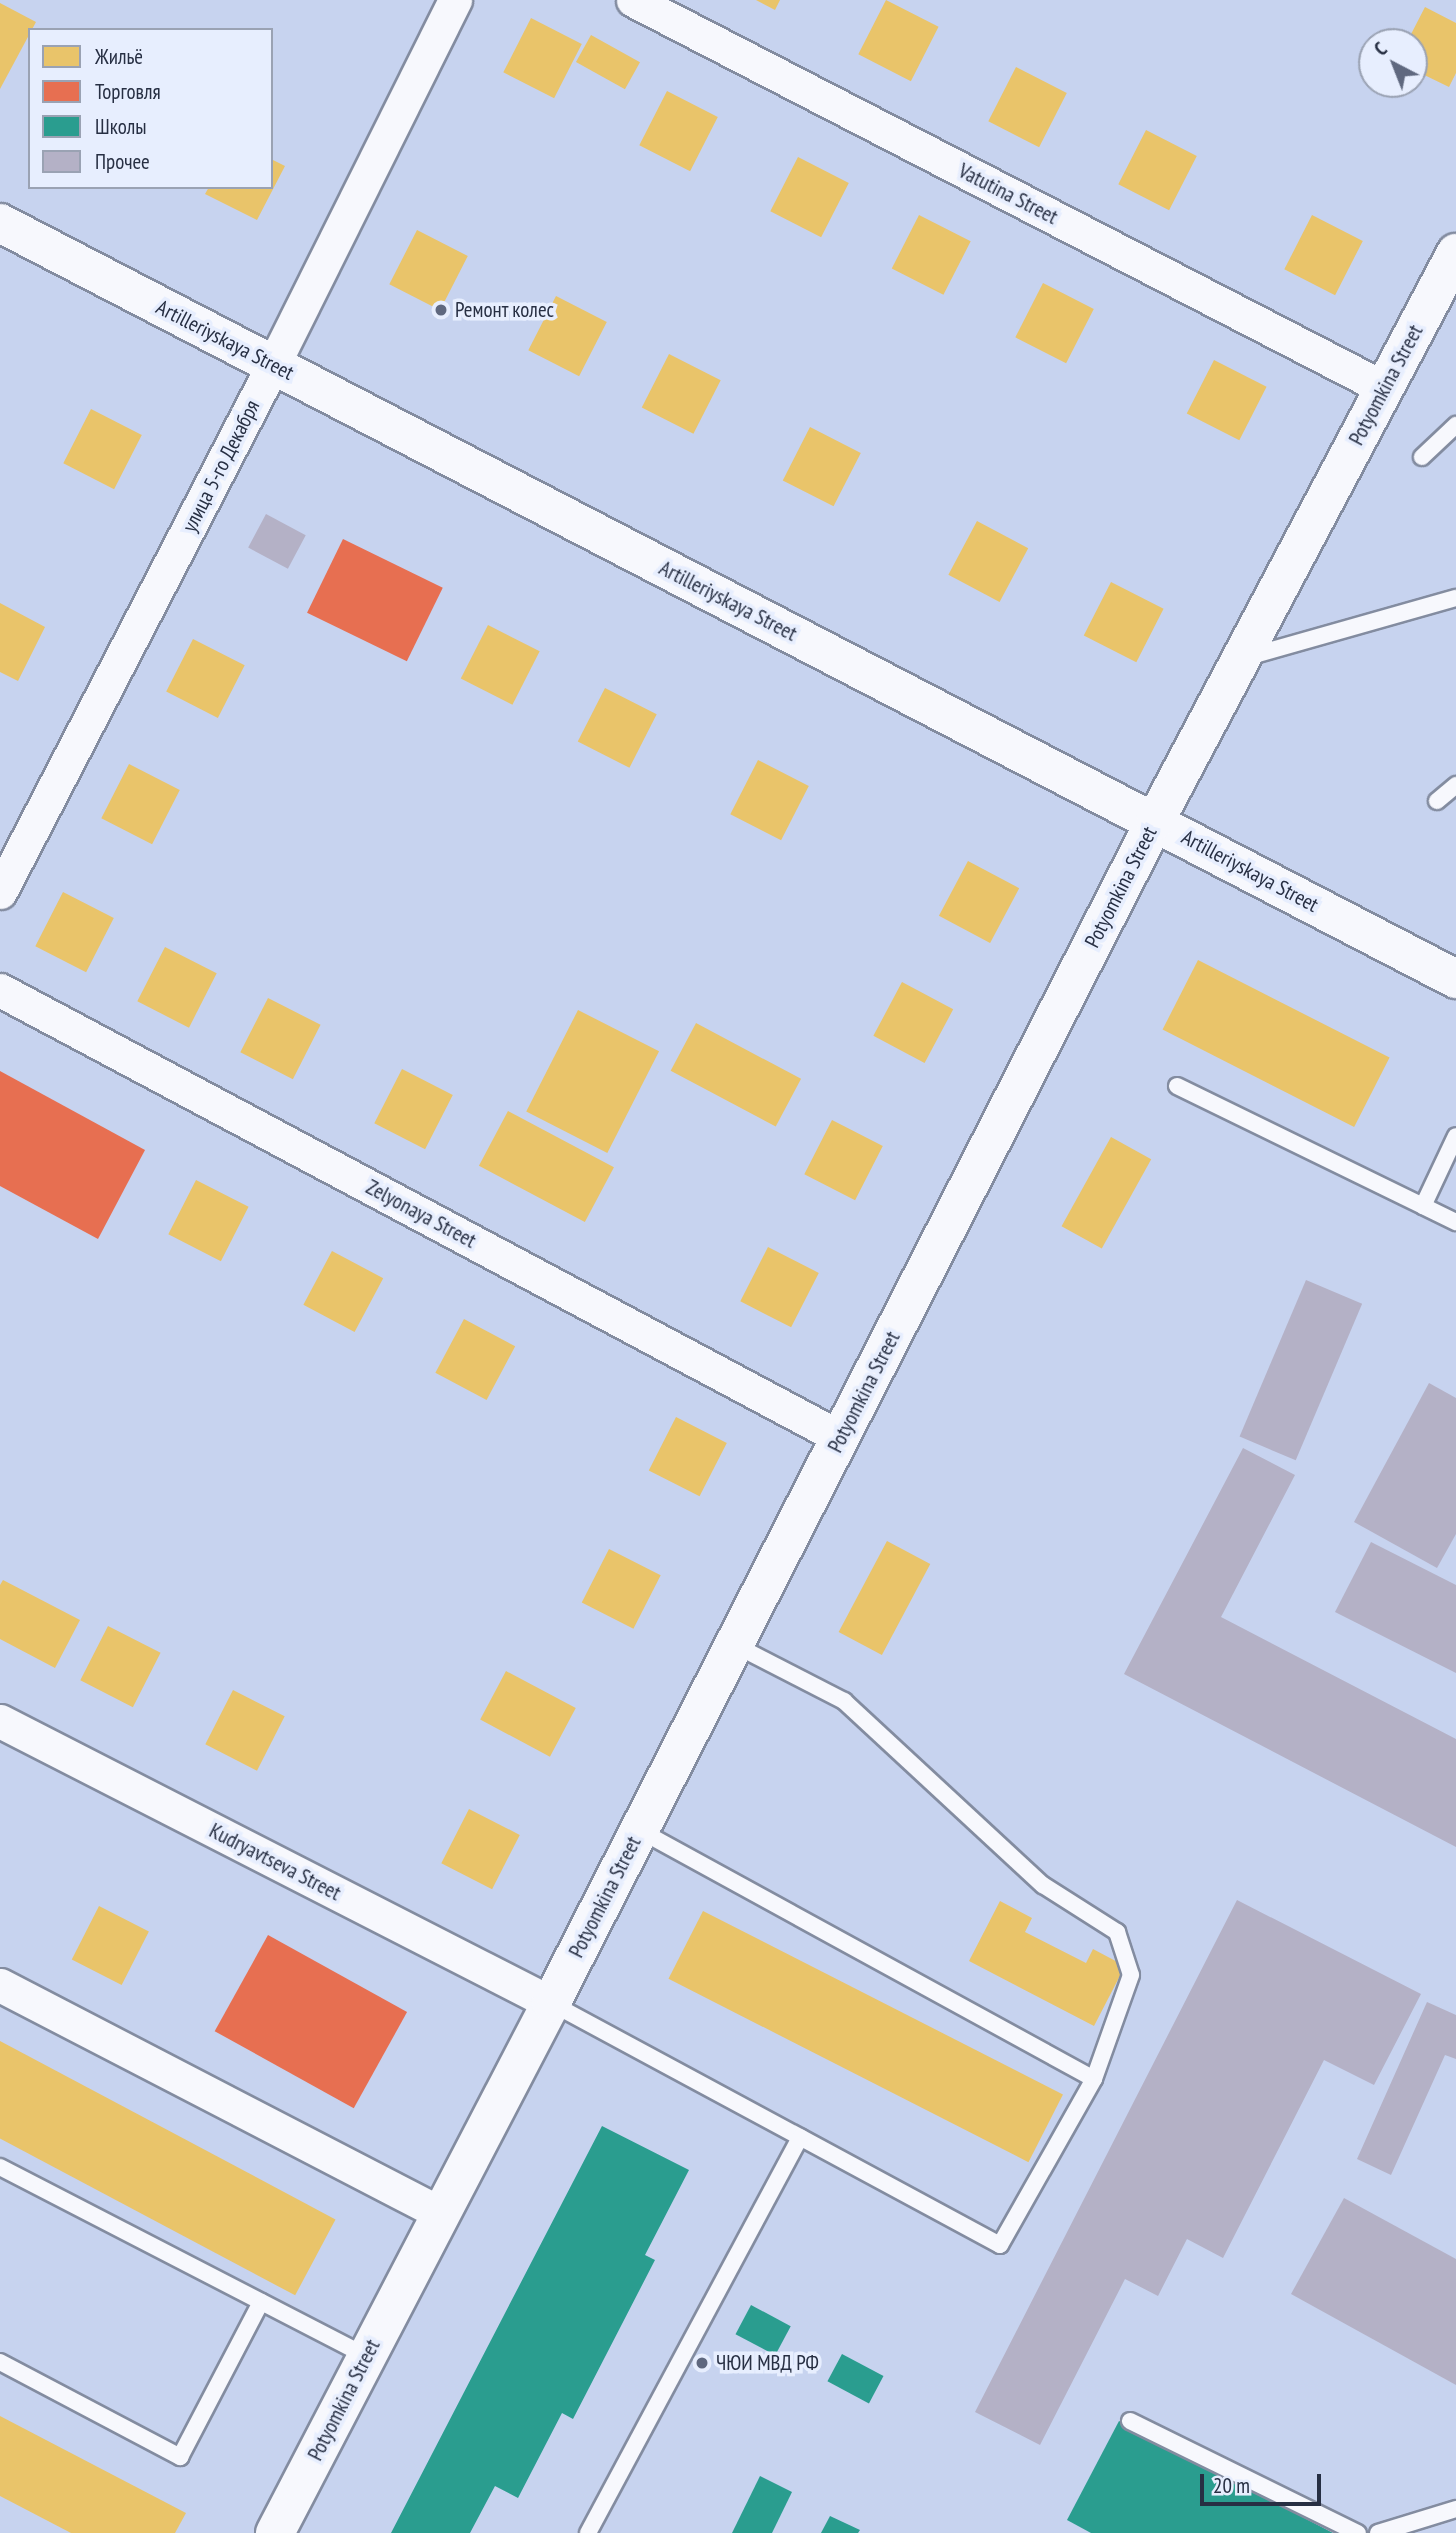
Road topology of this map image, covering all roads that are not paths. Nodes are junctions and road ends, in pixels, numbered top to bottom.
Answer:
1 (455, 0) edge
2 (633, 0) edge
3 (0, 223) edge
4 (1456, 253) edge
5 (273, 365) junction
6 (1384, 388) junction
7 (1456, 425) edge
8 (1422, 457) dead end
9 (1456, 598) edge
10 (1241, 659) junction
11 (1456, 785) edge
12 (1437, 801) dead end
13 (1155, 821) junction
14 (0, 892) edge
15 (1456, 979) edge
16 (0, 990) edge
17 (1178, 1086) dead end
18 (1456, 1136) edge
19 (1423, 1206) junction
20 (1456, 1222) edge
21 (841, 1438) junction
22 (735, 1645) junction
23 (0, 1721) edge
24 (639, 1830) junction
25 (0, 1985) edge
26 (551, 2003) junction
27 (1094, 2080) junction
28 (800, 2137) junction
29 (0, 2166) edge
30 (441, 2214) junction
31 (261, 2302) junction
32 (366, 2356) junction
33 (0, 2362) edge
34 (1130, 2421) dead end
35 (1456, 2509) edge
36 (275, 2533) edge
37 (588, 2533) edge
38 (1357, 2533) edge
39 (1378, 2533) edge

1 - 5 street, улица 5-го Декабря
2 - 6 street, Vatutina Street
3 - 5 street, Artilleriyskaya Street
4 - 6 street, Potyomkina Street
5 - 13 street, Artilleriyskaya Street
5 - 14 street, улица 5-го Декабря
6 - 10 street, Potyomkina Street
7 - 8 lane
9 - 10 lane
10 - 13 street, Potyomkina Street
11 - 12 lane
13 - 15 street, Artilleriyskaya Street
13 - 21 street, Potyomkina Street
16 - 21 street, Zelyonaya Street
17 - 19 lane
18 - 19 lane
19 - 20 lane
21 - 22 street, Potyomkina Street
22 - 24 street, Potyomkina Street
22 - 27 lane
23 - 26 street, Kudryavtseva Street
24 - 26 street, Potyomkina Street
24 - 27 lane
25 - 30 street
26 - 28 lane
26 - 30 street, Potyomkina Street
27 - 28 lane
28 - 37 lane
29 - 31 lane
30 - 32 street, Potyomkina Street
31 - 32 lane
31 - 33 lane
32 - 36 street, Potyomkina Street
34 - 38 lane
35 - 39 lane

